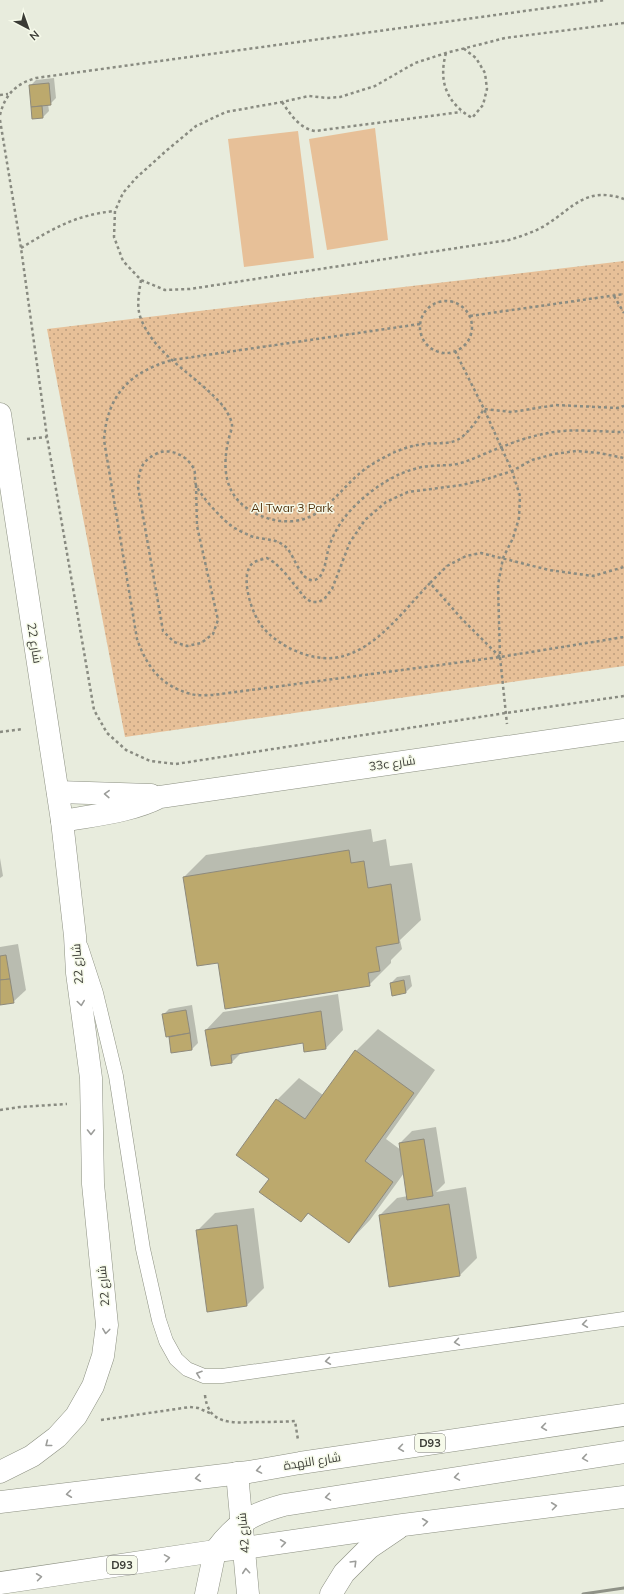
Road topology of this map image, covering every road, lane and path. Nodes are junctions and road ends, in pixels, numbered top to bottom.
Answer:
1 (605, 0) edge
2 (624, 23) edge
3 (463, 48) junction
4 (446, 53) junction
5 (8, 94) junction
6 (0, 95) edge
7 (282, 102) junction
8 (461, 112) junction
9 (0, 116) edge
10 (0, 120) edge
11 (624, 198) edge
12 (115, 211) junction
13 (21, 248) junction
14 (141, 280) junction
15 (624, 294) edge
16 (614, 296) junction
17 (624, 313) edge
18 (470, 316) junction
19 (420, 324) junction
20 (455, 351) junction
21 (172, 360) junction
22 (624, 406) edge
23 (484, 409) junction
24 (0, 414) edge
25 (624, 432) edge
26 (501, 447) junction
27 (624, 458) edge
28 (512, 471) junction
29 (196, 485) junction
30 (503, 558) junction
31 (624, 566) edge
32 (430, 583) junction
33 (624, 637) edge
34 (500, 657) junction
35 (624, 696) edge
36 (506, 713) junction
37 (624, 730) edge
38 (510, 746) junction
39 (58, 792) junction
40 (160, 797) junction
41 (62, 821) junction
42 (75, 936) junction
43 (92, 1106) junction
44 (0, 1110) edge
45 (624, 1319) edge
46 (210, 1376) junction
47 (624, 1415) edge
48 (76, 1416) junction
49 (215, 1416) junction
50 (624, 1452) edge
51 (300, 1462) junction
52 (0, 1472) edge
53 (237, 1473) junction
54 (624, 1497) edge
55 (0, 1502) edge
56 (242, 1522) junction
57 (403, 1525) junction
58 (244, 1548) junction
59 (215, 1550) junction
60 (0, 1582) edge
61 (206, 1594) edge
62 (248, 1594) edge
63 (330, 1594) edge

1 - 5 path
2 - 3 path
3 - 4 path
3 - 8 path
4 - 7 path
4 - 8 path
5 - 6 path
5 - 9 path
7 - 8 path
7 - 12 path
10 - 13 path
11 - 14 path
12 - 13 path
12 - 14 path
13 - 36 path
14 - 21 path
15 - 16 path
16 - 17 path
16 - 18 path
18 - 19 path
18 - 20 path
19 - 20 path
19 - 21 path
20 - 23 path
21 - 23 path
21 - 34 path
22 - 23 path
23 - 26 path
24 - 39 street, شارع 22
25 - 26 path
26 - 28 path
26 - 29 path
27 - 28 path
28 - 30 path
28 - 32 path
29 - 29 path
30 - 31 path
30 - 32 path
30 - 34 path
32 - 34 path
33 - 34 path
34 - 36 path
35 - 36 path
36 - 38 path
37 - 38 street, 33c شارع
38 - 40 street, 33c شارع
40 -> 39 street, 33c شارع
39 - 41 street, شارع 22
40 - 41 street, 33c شارع
41 - 42 street, شارع 22
42 -> 43 street, شارع 22
46 -> 42 lane
43 - 44 path
43 -> 48 street, شارع 22
45 -> 46 lane
46 - 49 path
47 -> 51 street, شارع النهدة / D93
48 - 49 path
48 -> 52 street, شارع 22
49 - 51 path
50 -> 56 street
51 -> 53 street, شارع النهدة / D93
53 -> 55 street, شارع النهدة / D93
53 - 56 street, شارع 42
57 -> 54 street, D93
56 - 58 street, شارع 42
56 - 59 street
58 -> 57 street, D93
63 -> 57 street
58 - 59 street, D93
62 -> 58 street, شارع 42
60 -> 59 street, D93
59 - 61 street

